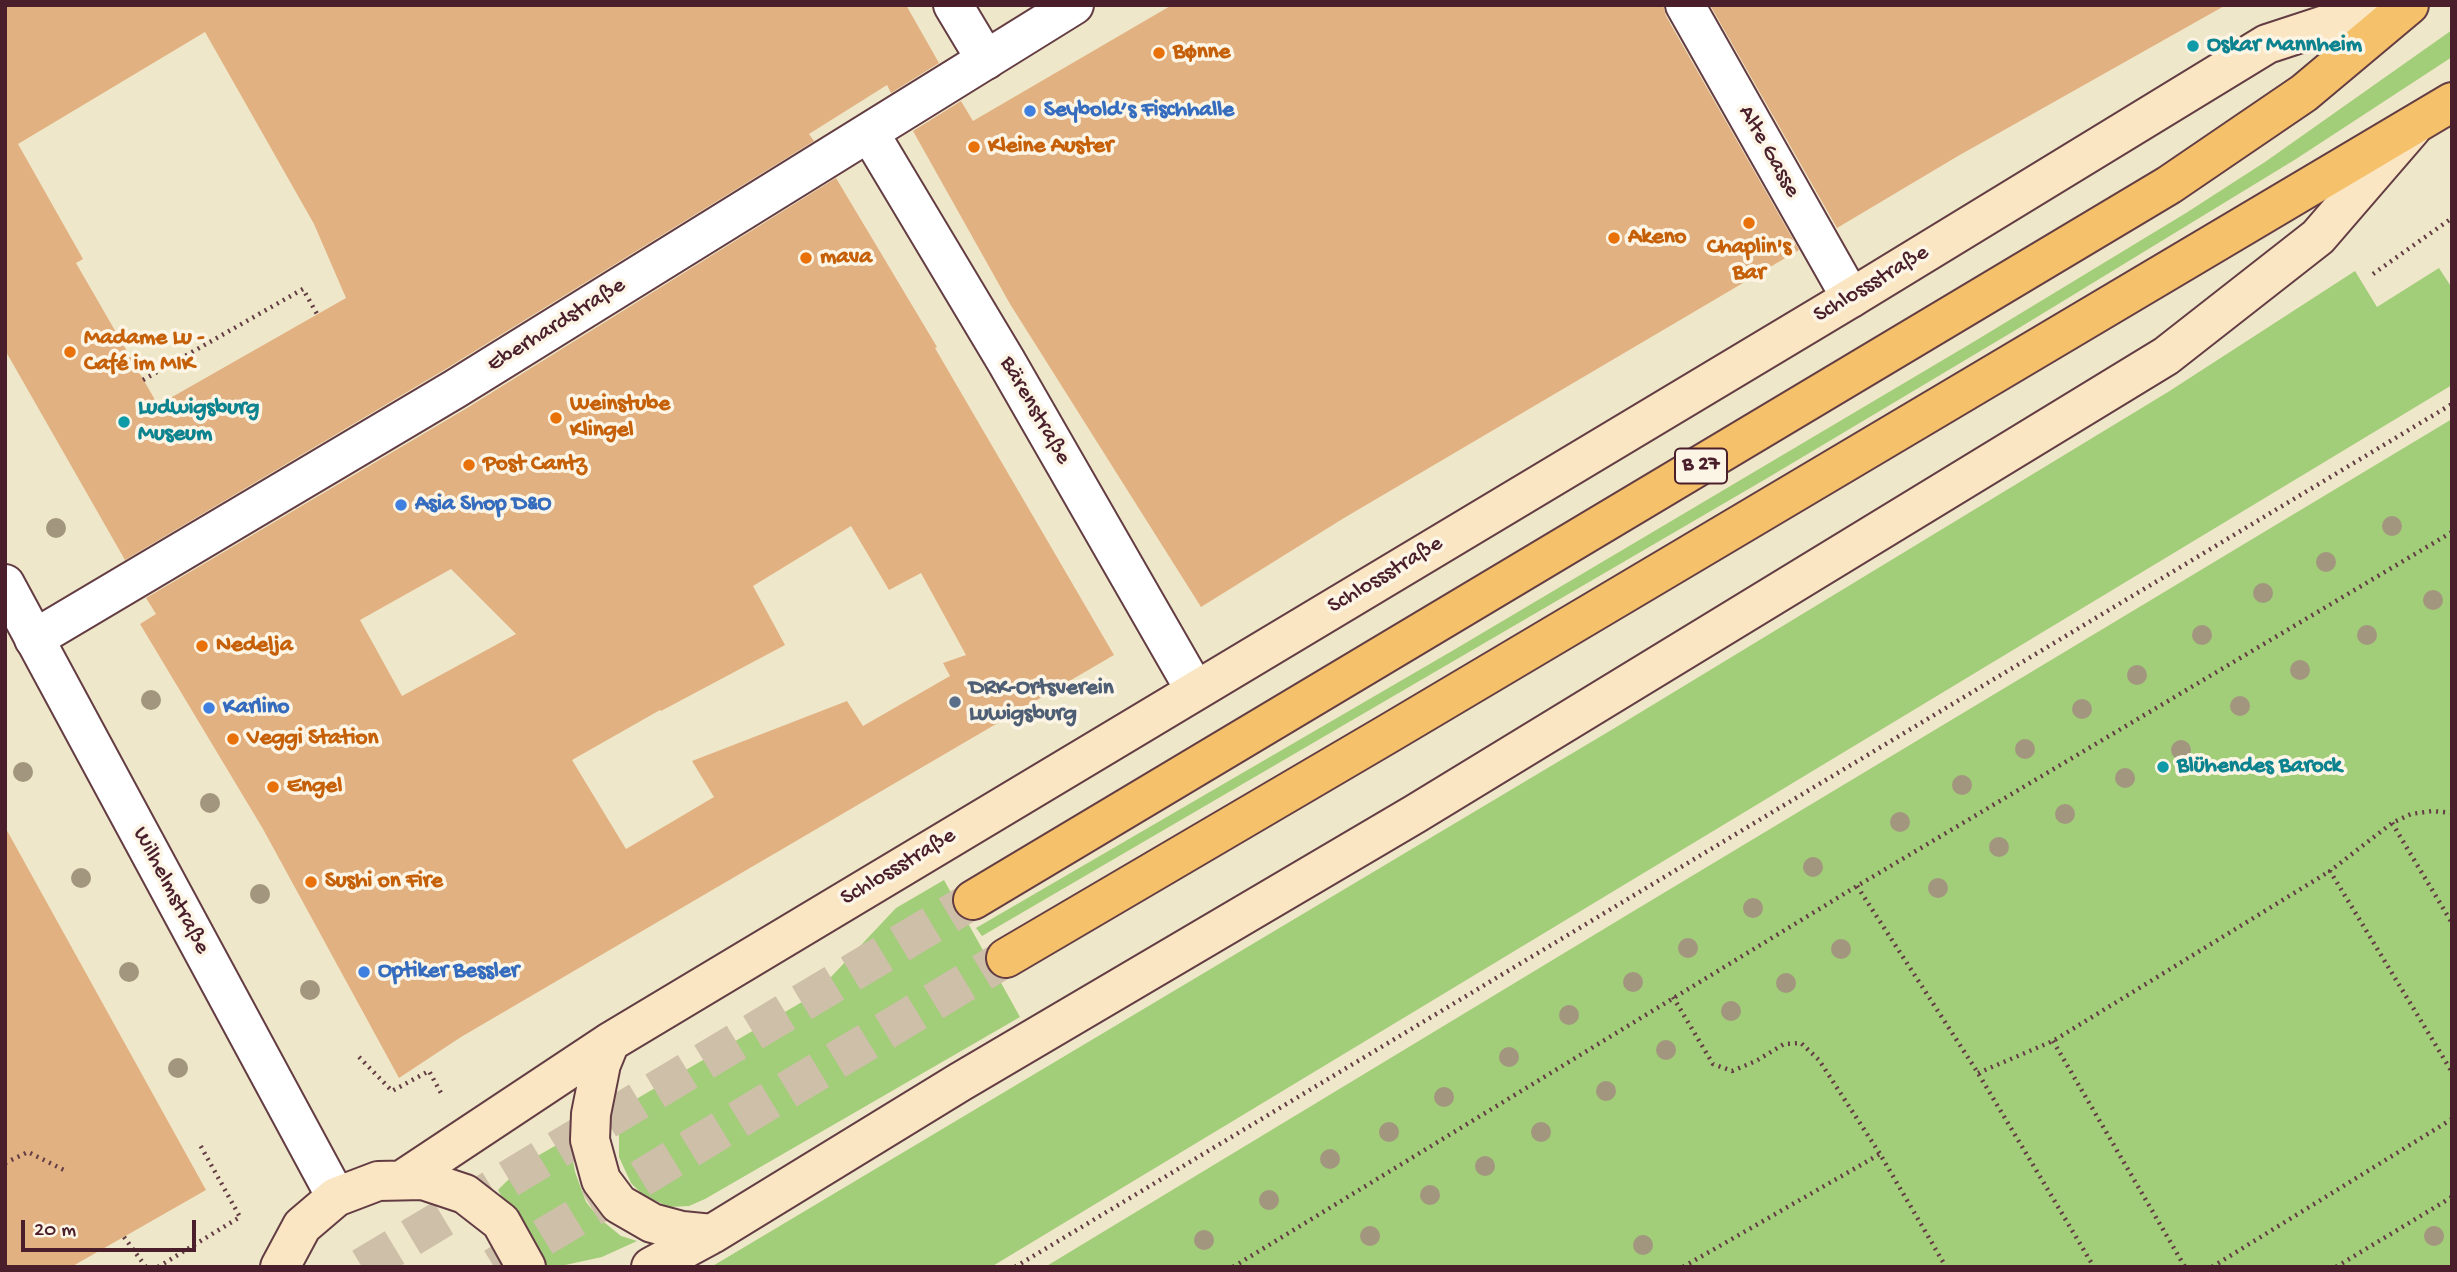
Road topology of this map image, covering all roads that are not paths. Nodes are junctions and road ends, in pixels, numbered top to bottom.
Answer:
1 (953, 5) edge
2 (1074, 5) edge
3 (1685, 5) edge
4 (2386, 5) edge
5 (2409, 5) edge
6 (986, 60) junction
7 (2452, 102) edge
8 (2416, 124) junction
9 (870, 134) junction
10 (1851, 298) junction
11 (5, 584) edge
12 (34, 639) junction
13 (1195, 690) junction
14 (973, 900) tunnel mouth
15 (1006, 958) tunnel mouth
16 (610, 1042) junction
17 (402, 1180) junction
18 (336, 1197) junction
19 (712, 1234) junction
20 (279, 1265) edge
21 (526, 1267) edge
22 (651, 1267) edge

1 - 6 street
2 - 6 street, Eberhardstraße
3 - 10 street, Alte Gasse
4 - 10 main road, Schlossstraße
5 - 14 main road, B 27
6 - 9 street, Eberhardstraße
7 - 8 main road
8 - 15 main road
8 - 19 main road
9 - 12 street, Eberhardstraße
9 - 13 street, Bärenstraße
10 - 13 main road, Schlossstraße
11 - 12 street, Wilhelmstraße
12 - 18 street, Wilhelmstraße
13 - 16 main road, Schlossstraße
16 - 17 main road, Schlossstraße
16 - 19 main road
17 - 18 main road
17 - 21 main road
18 - 20 main road
19 - 22 main road

